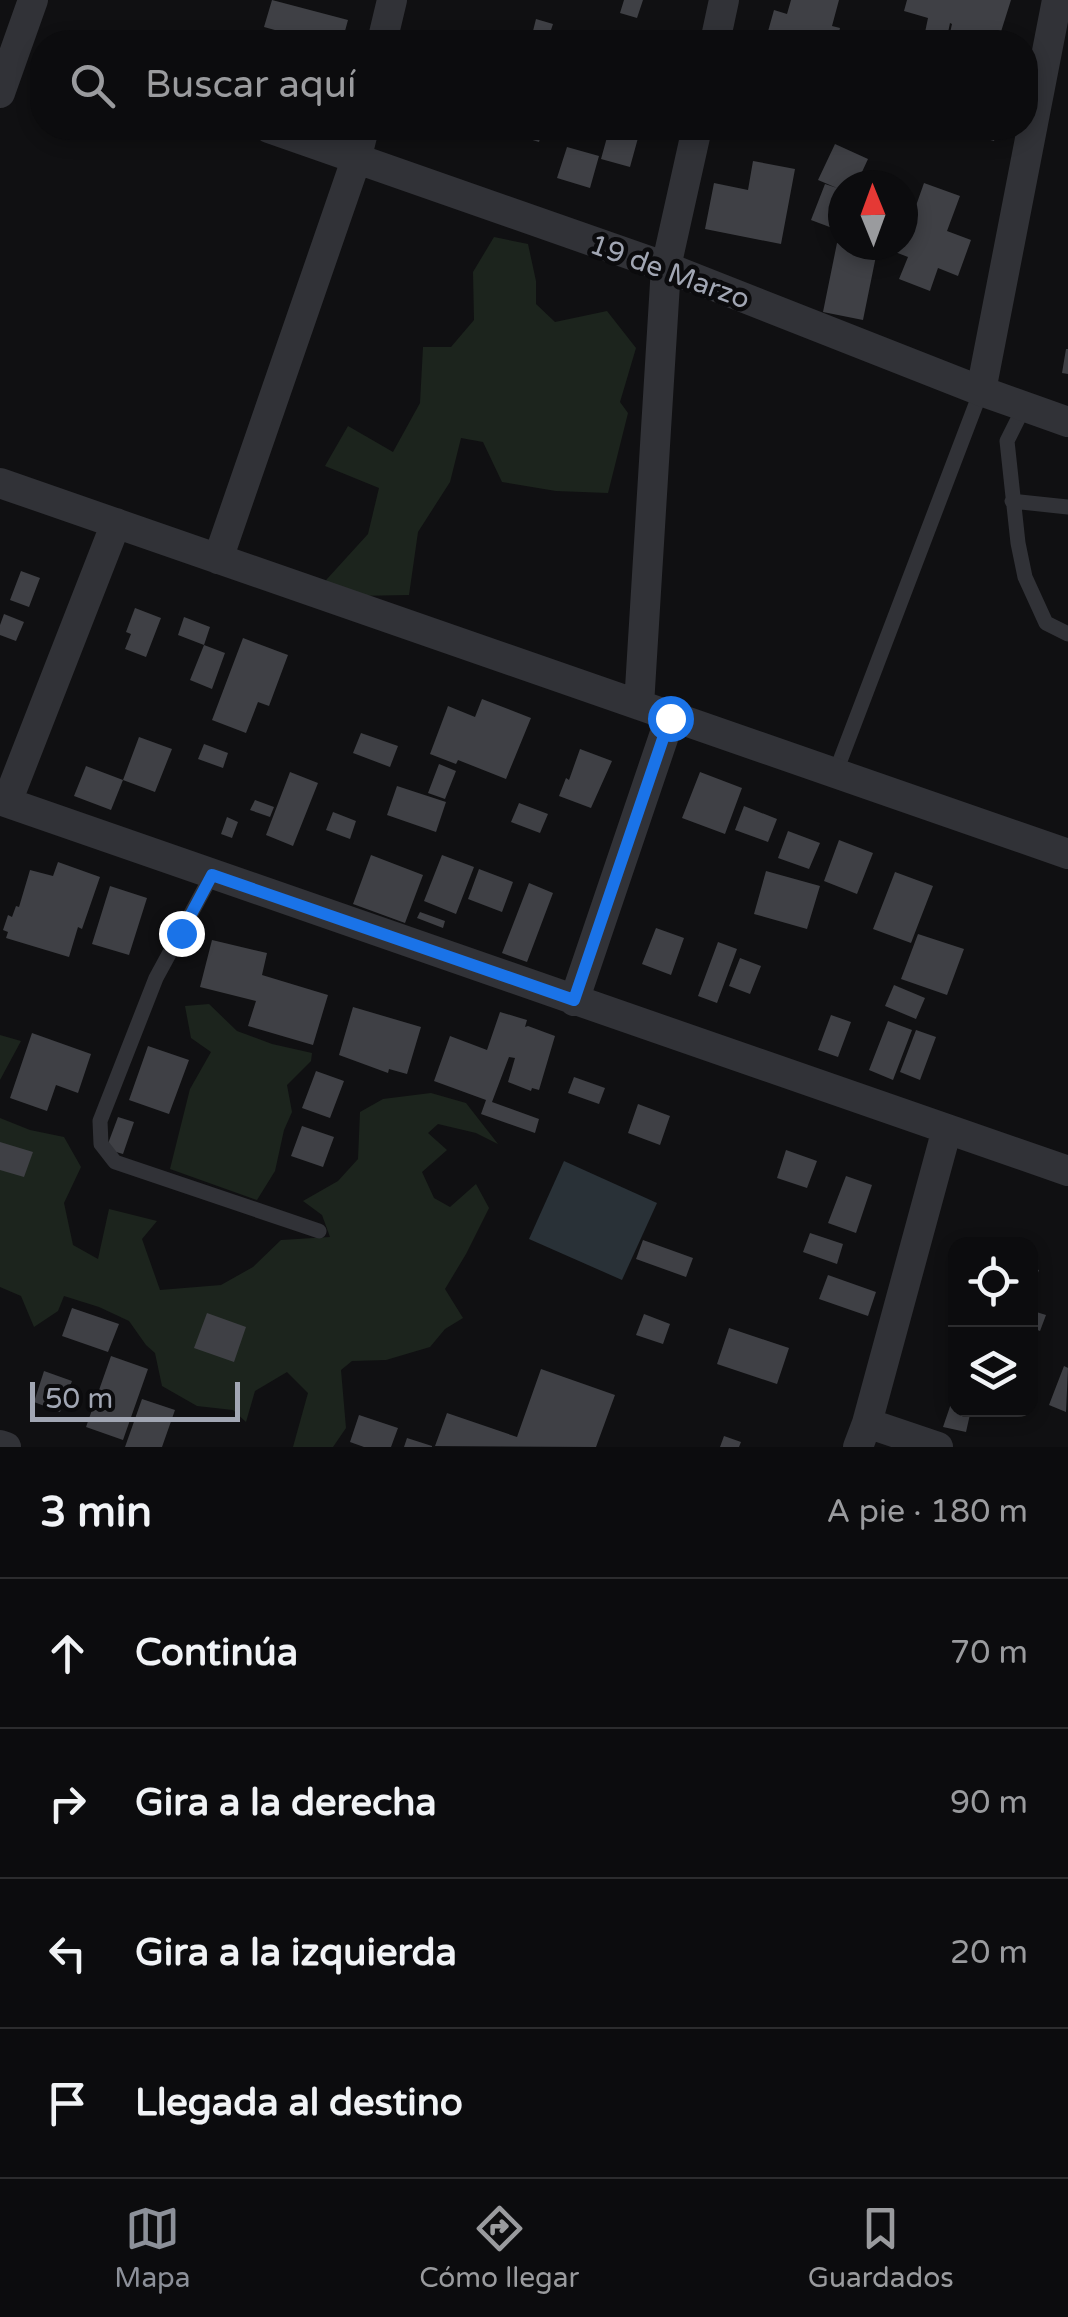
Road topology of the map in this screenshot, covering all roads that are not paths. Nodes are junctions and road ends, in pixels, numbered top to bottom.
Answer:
1 (34, 0) edge
2 (392, 0) edge
3 (724, 0) edge
4 (1057, 0) edge
5 (385, 30) edge
6 (718, 30) edge
7 (22, 37) edge
8 (0, 93) edge
9 (1038, 98) edge
10 (302, 140) edge
11 (361, 140) edge
12 (694, 140) edge
13 (1030, 140) edge
14 (356, 160) junction
15 (666, 267) junction
16 (981, 392) junction
17 (1024, 406) junction
18 (1068, 422) edge
19 (0, 483) edge
20 (1012, 501) junction
21 (1068, 507) edge
22 (116, 523) junction
23 (218, 559) junction
24 (1068, 634) edge
25 (639, 706) junction
26 (670, 718) junction
27 (835, 774) junction
28 (3, 801) edge
29 (1068, 854) edge
30 (212, 875) junction
31 (574, 1000) junction
32 (947, 1129) junction
33 (1068, 1172) edge
34 (319, 1231) dead end
35 (862, 1435) edge
36 (938, 1447) edge

1 - 7 street
2 - 5 street
3 - 6 street
4 - 9 street
7 - 8 street
10 - 14 street, 19 de Marzo
11 - 14 street
12 - 15 street
13 - 16 street
14 - 15 street, 19 de Marzo
14 - 23 street
15 - 16 street, 19 de Marzo
15 - 25 street
16 - 17 street, 19 de Marzo
16 - 27 lane
17 - 18 street, 19 de Marzo
17 - 20 lane
19 - 22 street
20 - 21 lane
20 - 24 lane
22 - 23 street
22 - 28 street
23 - 25 street
25 - 26 street
26 - 27 street
26 - 31 street
27 - 29 street
28 - 30 street
30 - 31 street
30 - 34 lane
31 - 32 street
32 - 33 street
32 - 35 street
35 - 36 street

